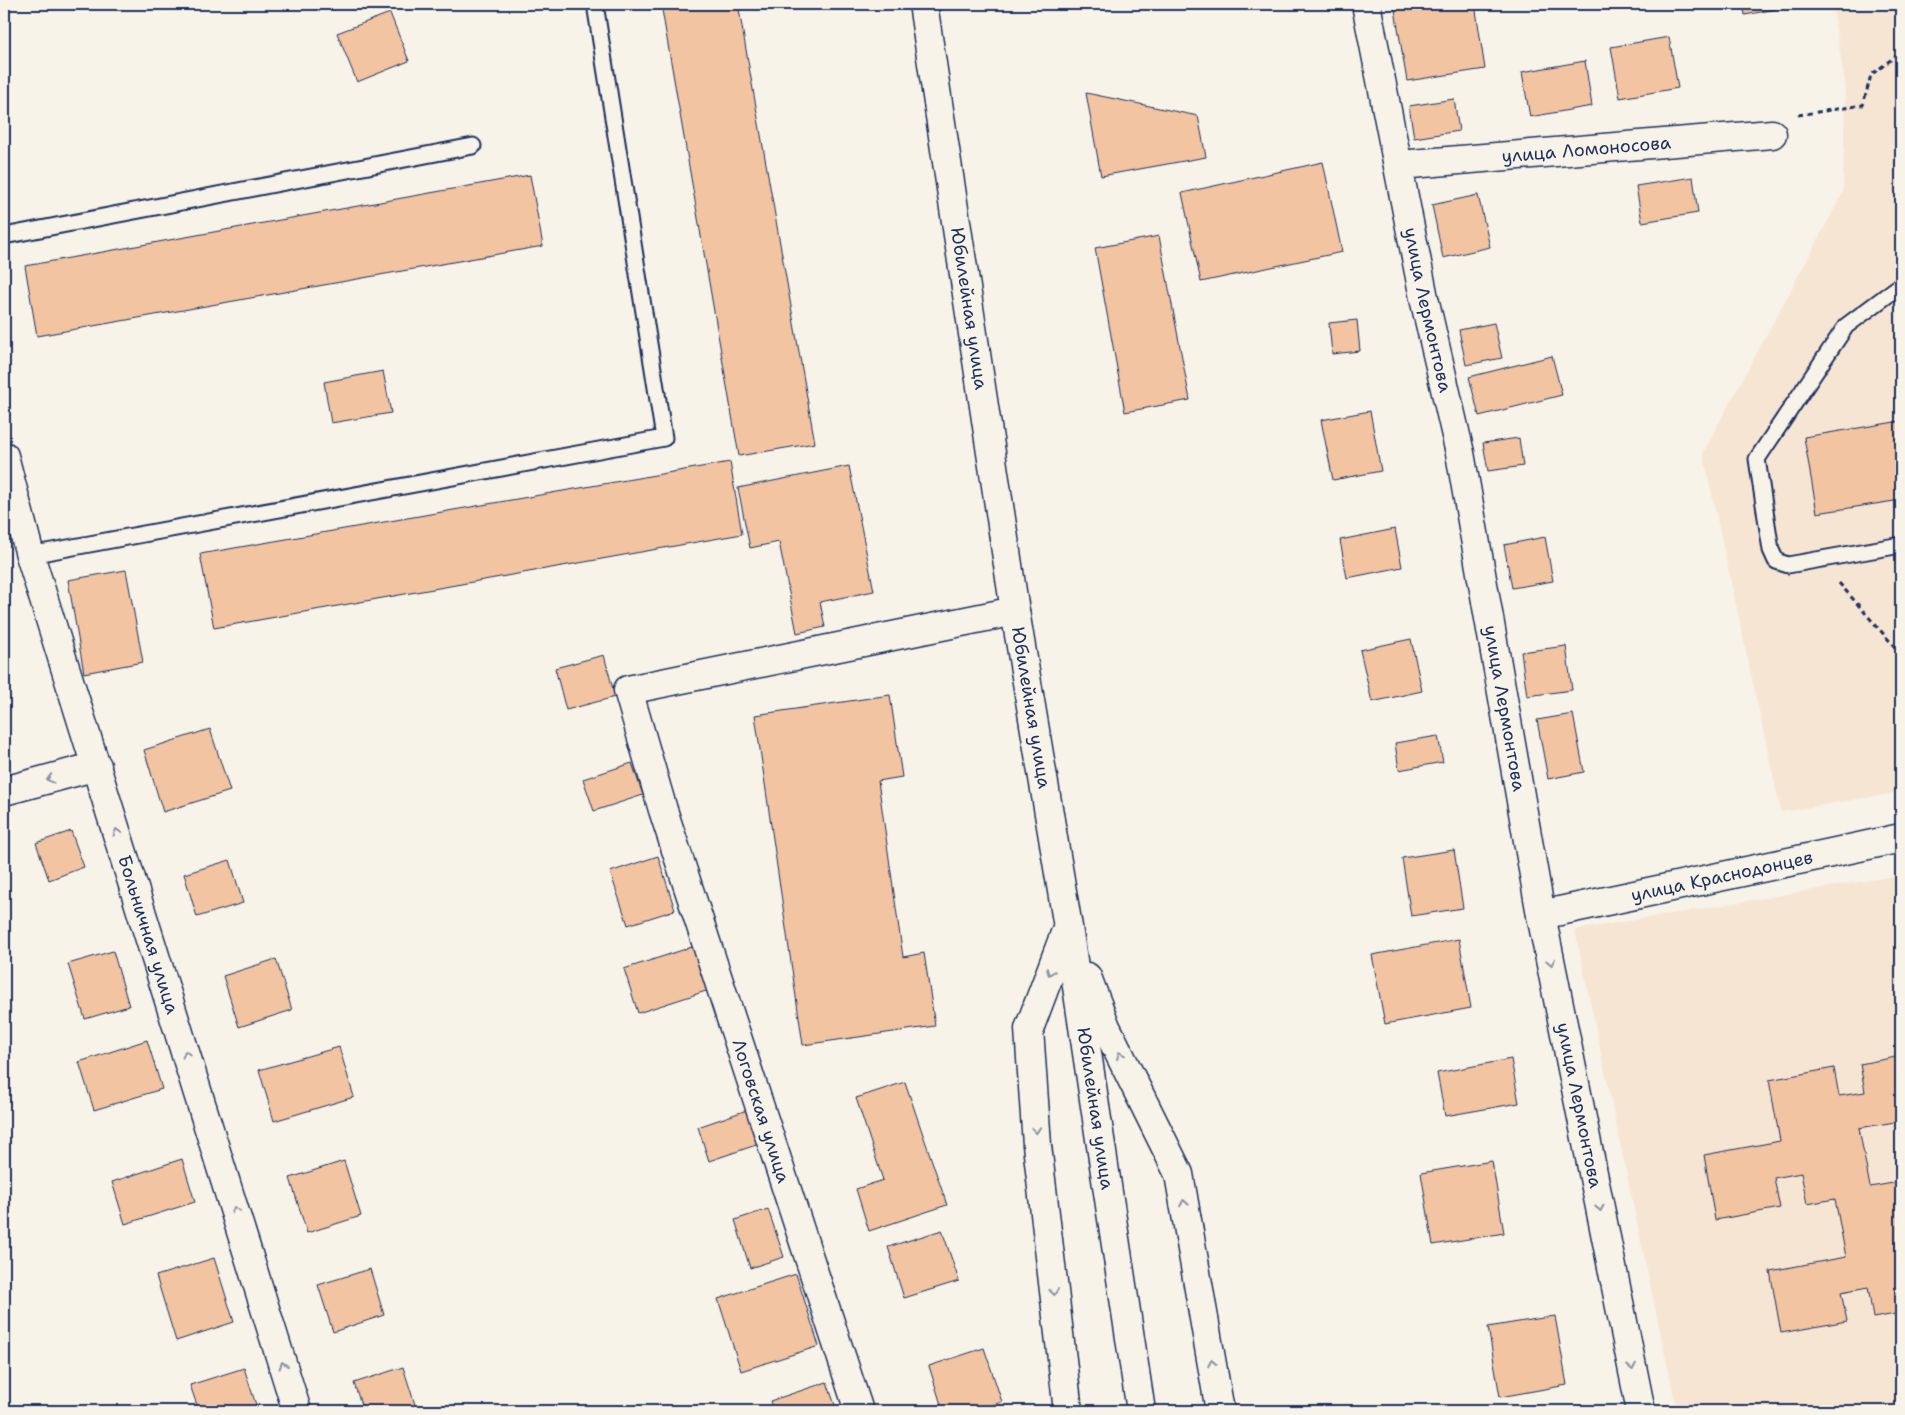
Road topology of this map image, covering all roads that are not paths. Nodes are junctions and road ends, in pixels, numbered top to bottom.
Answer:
1 (595, 4) edge
2 (923, 4) edge
3 (1366, 4) edge
4 (1772, 134) road end
5 (473, 146) dead end
6 (1400, 166) junction
7 (4, 236) edge
8 (1901, 284) edge
9 (4, 456) edge
10 (1901, 545) edge
11 (30, 555) junction
12 (1015, 611) junction
13 (97, 766) junction
14 (4, 791) edge
15 (1901, 838) edge
16 (1542, 915) junction
17 (1068, 927) junction
18 (297, 1411) edge
19 (859, 1411) edge
20 (1068, 1411) edge
21 (1141, 1411) edge
22 (1220, 1411) edge
23 (1641, 1411) edge

1 - 11 lane
2 - 12 street, Юбилейная улица
3 - 6 street, улица Лермонтова
4 - 6 street, улица Ломоносова
5 - 7 lane
6 - 16 street, улица Лермонтова
8 - 10 lane
9 - 11 street, Больничная улица
11 - 13 street, Больничная улица
12 - 17 street, Юбилейная улица
12 - 19 street, Логовская улица
13 -> 14 street
18 -> 13 street, Больничная улица
15 - 16 street, улица Краснодонцев
16 -> 23 street, улица Лермонтова
17 -> 20 street
17 - 21 street, Юбилейная улица
22 -> 17 street

